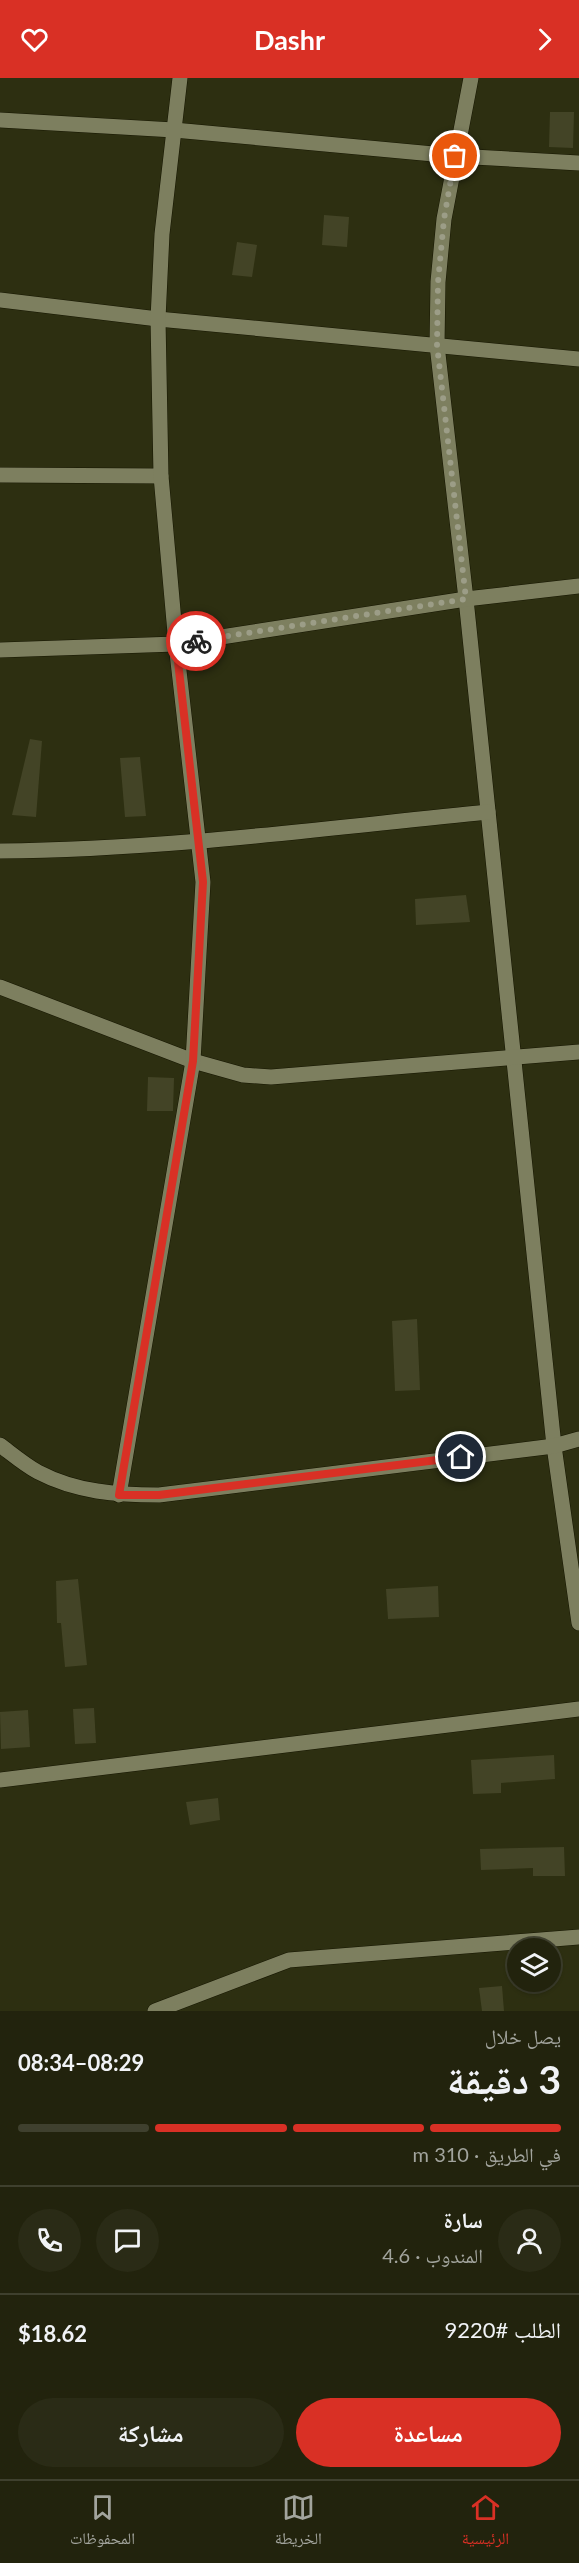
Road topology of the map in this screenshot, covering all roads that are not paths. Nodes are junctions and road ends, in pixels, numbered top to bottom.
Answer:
1 (180, 78) edge
2 (471, 78) edge
3 (0, 120) edge
4 (174, 130) junction
5 (455, 156) junction
6 (579, 163) edge
7 (0, 300) edge
8 (158, 319) junction
9 (437, 345) junction
10 (579, 359) edge
11 (0, 475) edge
12 (161, 476) junction
13 (579, 585) edge
14 (466, 599) junction
15 (176, 644) junction
16 (0, 650) edge
17 (488, 812) junction
18 (199, 841) junction
19 (0, 851) edge
20 (0, 987) edge
21 (579, 1052) edge
22 (515, 1058) junction
23 (193, 1061) junction
24 (579, 1439) edge
25 (0, 1445) edge
26 (554, 1446) junction
27 (119, 1495) junction
28 (579, 1623) edge
29 (579, 1709) edge
30 (0, 1780) edge
31 (579, 1937) edge
32 (155, 2011) edge

1 - 4 street
2 - 5 street
3 - 4 street
4 - 5 street
4 - 8 street
5 - 6 street
5 - 9 street
7 - 8 street
8 - 9 street
8 - 12 street
9 - 10 street
9 - 14 street
11 - 12 street
12 - 15 street
13 - 14 street
14 - 15 street
14 - 17 street
15 - 16 street
15 - 18 street
17 - 18 street
17 - 22 street
18 - 19 street
18 - 23 street
20 - 23 street
21 - 22 street
22 - 23 street
22 - 26 street
23 - 27 street
24 - 26 street
25 - 27 street
26 - 27 street
26 - 28 street
29 - 30 street
31 - 32 street

